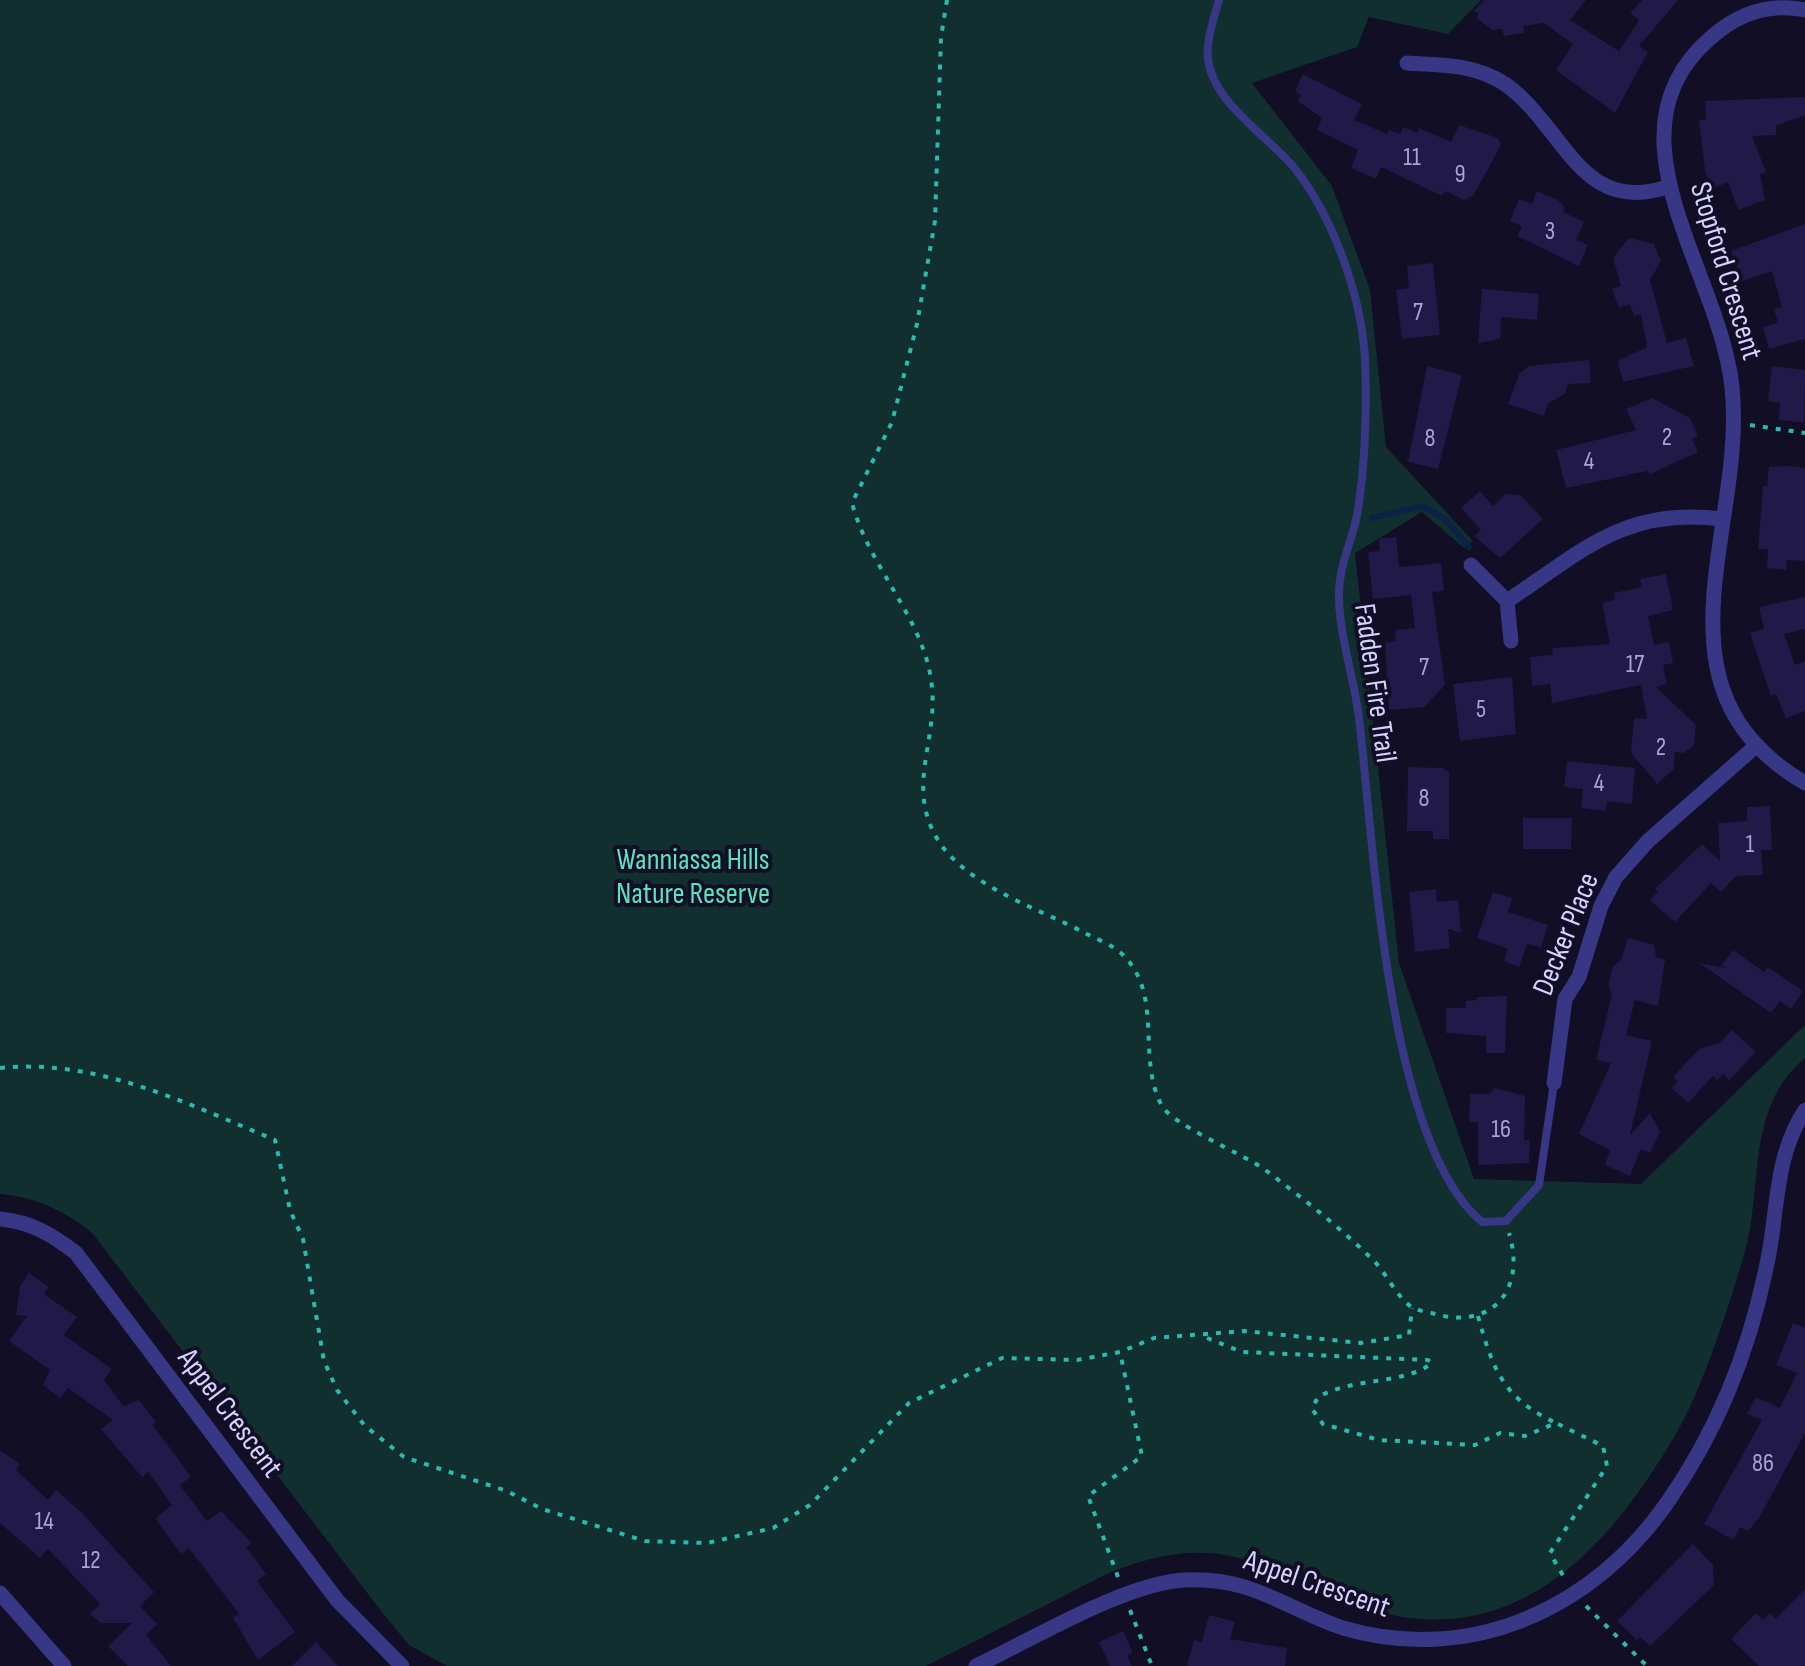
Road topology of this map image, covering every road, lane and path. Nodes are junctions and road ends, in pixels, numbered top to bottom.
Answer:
1 (947, 0) edge
2 (1219, 0) edge
3 (1805, 10) edge
4 (1407, 63) dead end
5 (1670, 186) junction
6 (1732, 429) junction
7 (1805, 433) edge
8 (1722, 519) junction
9 (1471, 564) dead end
10 (1507, 601) junction
11 (1512, 642) dead end
12 (1756, 745) junction
13 (1805, 783) edge
14 (0, 1068) edge
15 (1554, 1083) joint
16 (1805, 1110) edge
17 (0, 1219) edge
18 (1506, 1222) junction
19 (1412, 1308) junction
20 (1478, 1316) junction
21 (1204, 1337) junction
22 (1120, 1352) junction
23 (1556, 1423) junction
24 (1572, 1590) dead end
25 (0, 1593) edge
26 (1125, 1596) junction
27 (1586, 1606) dead end
28 (55, 1662) edge
29 (402, 1666) edge
30 (976, 1666) edge
31 (1152, 1666) edge
32 (1647, 1666) edge

1 - 19 path
2 - 18 lane, Fadden Fire Trail
3 - 5 street, Stopford Crescent
4 - 5 street
5 - 6 street, Stopford Crescent
6 - 7 path
6 - 8 street, Stopford Crescent
8 - 10 street
8 - 12 street, Stopford Crescent
9 - 10 street
10 - 11 street
12 - 13 street, Stopford Crescent
12 - 15 street, Decker Place
14 - 22 path
15 - 18 lane
16 - 26 street, Appel Crescent
17 - 29 street, Appel Crescent
18 - 20 path
19 - 20 path
19 - 21 path
20 - 23 path
21 - 22 path
21 - 23 path
22 - 26 path
23 - 24 path
25 - 28 street
26 - 30 street, Appel Crescent
26 - 31 path
27 - 32 path

